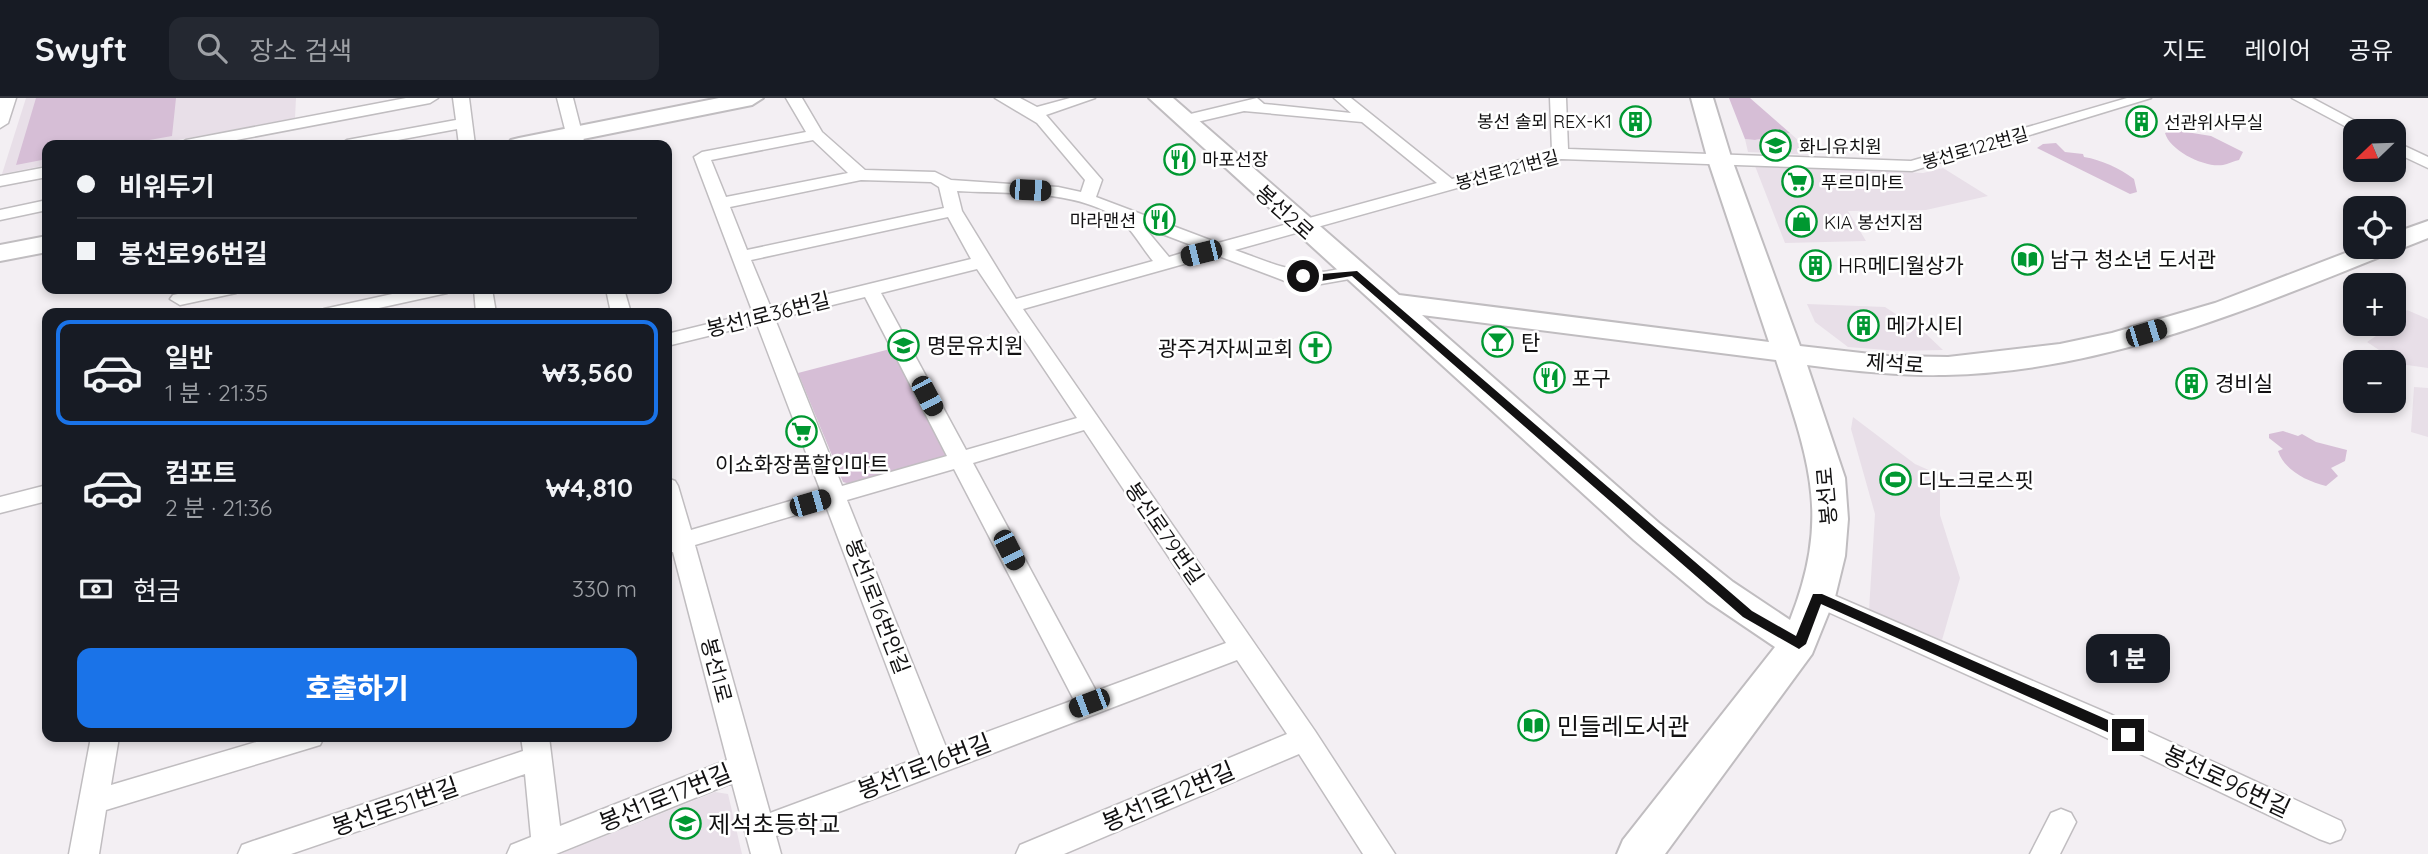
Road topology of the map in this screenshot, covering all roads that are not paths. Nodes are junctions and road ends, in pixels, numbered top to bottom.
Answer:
1 (430, 98) edge
2 (461, 98) edge
3 (565, 98) edge
4 (752, 98) edge
5 (794, 98) edge
6 (1003, 98) edge
7 (1087, 98) edge
8 (1160, 98) edge
9 (1281, 98) edge
10 (1342, 98) edge
11 (1558, 98) edge
12 (1702, 98) edge
13 (2143, 98) edge
14 (2300, 98) edge
15 (5, 101) edge
16 (1244, 106) junction
17 (1035, 113) junction
18 (1365, 117) junction
19 (1184, 120) junction
20 (2343, 120) edge
21 (0, 123) edge
22 (464, 123) junction
23 (816, 135) junction
24 (576, 139) edge
25 (218, 140) edge
26 (374, 140) edge
27 (466, 140) edge
28 (2406, 152) edge
29 (1560, 153) junction
30 (702, 157) joint
31 (1719, 157) junction
32 (2428, 163) edge
33 (42, 173) edge
34 (862, 175) junction
35 (0, 181) edge
36 (947, 186) junction
37 (1451, 186) junction
38 (1087, 199) junction
39 (719, 204) junction
40 (42, 206) edge
41 (953, 211) junction
42 (1124, 214) junction
43 (0, 215) edge
44 (1300, 226) junction
45 (2428, 229) edge
46 (2406, 238) edge
47 (42, 245) edge
48 (1220, 248) junction
49 (0, 253) edge
50 (739, 257) junction
51 (2352, 259) edge
52 (982, 262) junction
53 (1164, 263) junction
54 (1354, 273) junction
55 (870, 289) junction
56 (207, 294) edge
57 (417, 294) edge
58 (180, 300) edge
59 (1391, 303) junction
60 (1011, 306) junction
61 (354, 308) edge
62 (763, 316) junction
63 (672, 339) edge
64 (1787, 353) junction
65 (1088, 422) junction
66 (961, 459) junction
67 (42, 494) edge
68 (836, 496) junction
69 (0, 505) edge
70 (674, 543) edge
71 (1818, 597) junction
72 (1799, 644) junction
73 (1243, 647) junction
74 (1089, 703) junction
75 (1305, 738) junction
76 (104, 742) edge
77 (293, 742) edge
78 (536, 747) edge
79 (937, 761) junction
80 (743, 766) junction
81 (94, 802) junction
82 (2061, 822) dead end
83 (2330, 830) dead end
84 (763, 842) edge
85 (1080, 845) edge
86 (535, 849) edge
87 (85, 854) edge
88 (253, 854) edge
89 (1031, 854) edge
90 (1380, 854) edge
91 (1639, 854) edge
92 (2045, 854) edge

1 - 25 street
2 - 22 street
3 - 24 street
4 - 24 street
5 - 23 street
6 - 17 street
7 - 17 street
8 - 19 street, 봉선2로
9 - 16 street
10 - 18 street
11 - 29 street
12 - 31 street, 봉선로
13 - 31 street, 봉선로122번길
14 - 20 street
15 - 21 street
16 - 18 street
16 - 19 street
17 - 38 street
18 - 37 street
19 - 44 street, 봉선2로
22 - 26 street
22 - 27 street
23 - 30 street
23 - 34 street
28 - 32 street
29 - 31 street, 봉선로121번길
29 - 37 street, 봉선로121번길
30 - 39 street, 봉선1로16번안길
31 - 64 street, 봉선로
33 - 35 street
34 - 36 street
34 - 39 street
36 - 38 street
36 - 41 street, 봉선로79번길
37 - 44 street, 봉선로121번길
38 - 42 street
39 - 50 street, 봉선1로16번안길
40 - 43 street
41 - 50 street
41 - 52 street, 봉선로79번길
42 - 48 street
42 - 53 street
44 - 48 street
44 - 54 street, 봉선2로
45 - 46 street
47 - 49 street
48 - 53 street
48 - 54 street
50 - 62 street, 봉선1로16번안길
51 - 64 street, 제석로
52 - 55 street, 봉선1로36번길
52 - 60 street, 봉선로79번길
53 - 60 street
54 - 59 street, 봉선2로
55 - 62 street, 봉선1로36번길
55 - 66 street
56 - 58 street
57 - 61 street
59 - 64 street, 제석로
59 - 72 street, 봉선2로
60 - 65 street, 봉선로79번길
62 - 63 street, 봉선1로36번길
62 - 68 street, 봉선1로16번안길
64 - 71 street, 봉선로
65 - 66 street
65 - 73 street, 봉선로79번길
66 - 68 street
66 - 74 street
67 - 69 street
68 - 70 street
68 - 79 street, 봉선1로16번안길
70 - 80 street, 봉선1로
71 - 72 street, 봉선로
71 - 83 street, 봉선로96번길
72 - 91 street, 봉선로
73 - 74 street, 봉선1로16번길
73 - 75 street, 봉선로79번길
74 - 79 street, 봉선1로16번길
75 - 85 street, 봉선1로12번길
75 - 90 street, 봉선로79번길
76 - 81 street
77 - 81 street
78 - 86 street, 봉선1로17번길
78 - 88 street, 봉선로51번길
79 - 84 street, 봉선1로16번길
80 - 84 street, 봉선1로
80 - 86 street, 봉선1로17번길
81 - 87 street
82 - 92 street
85 - 89 street, 봉선1로12번길

